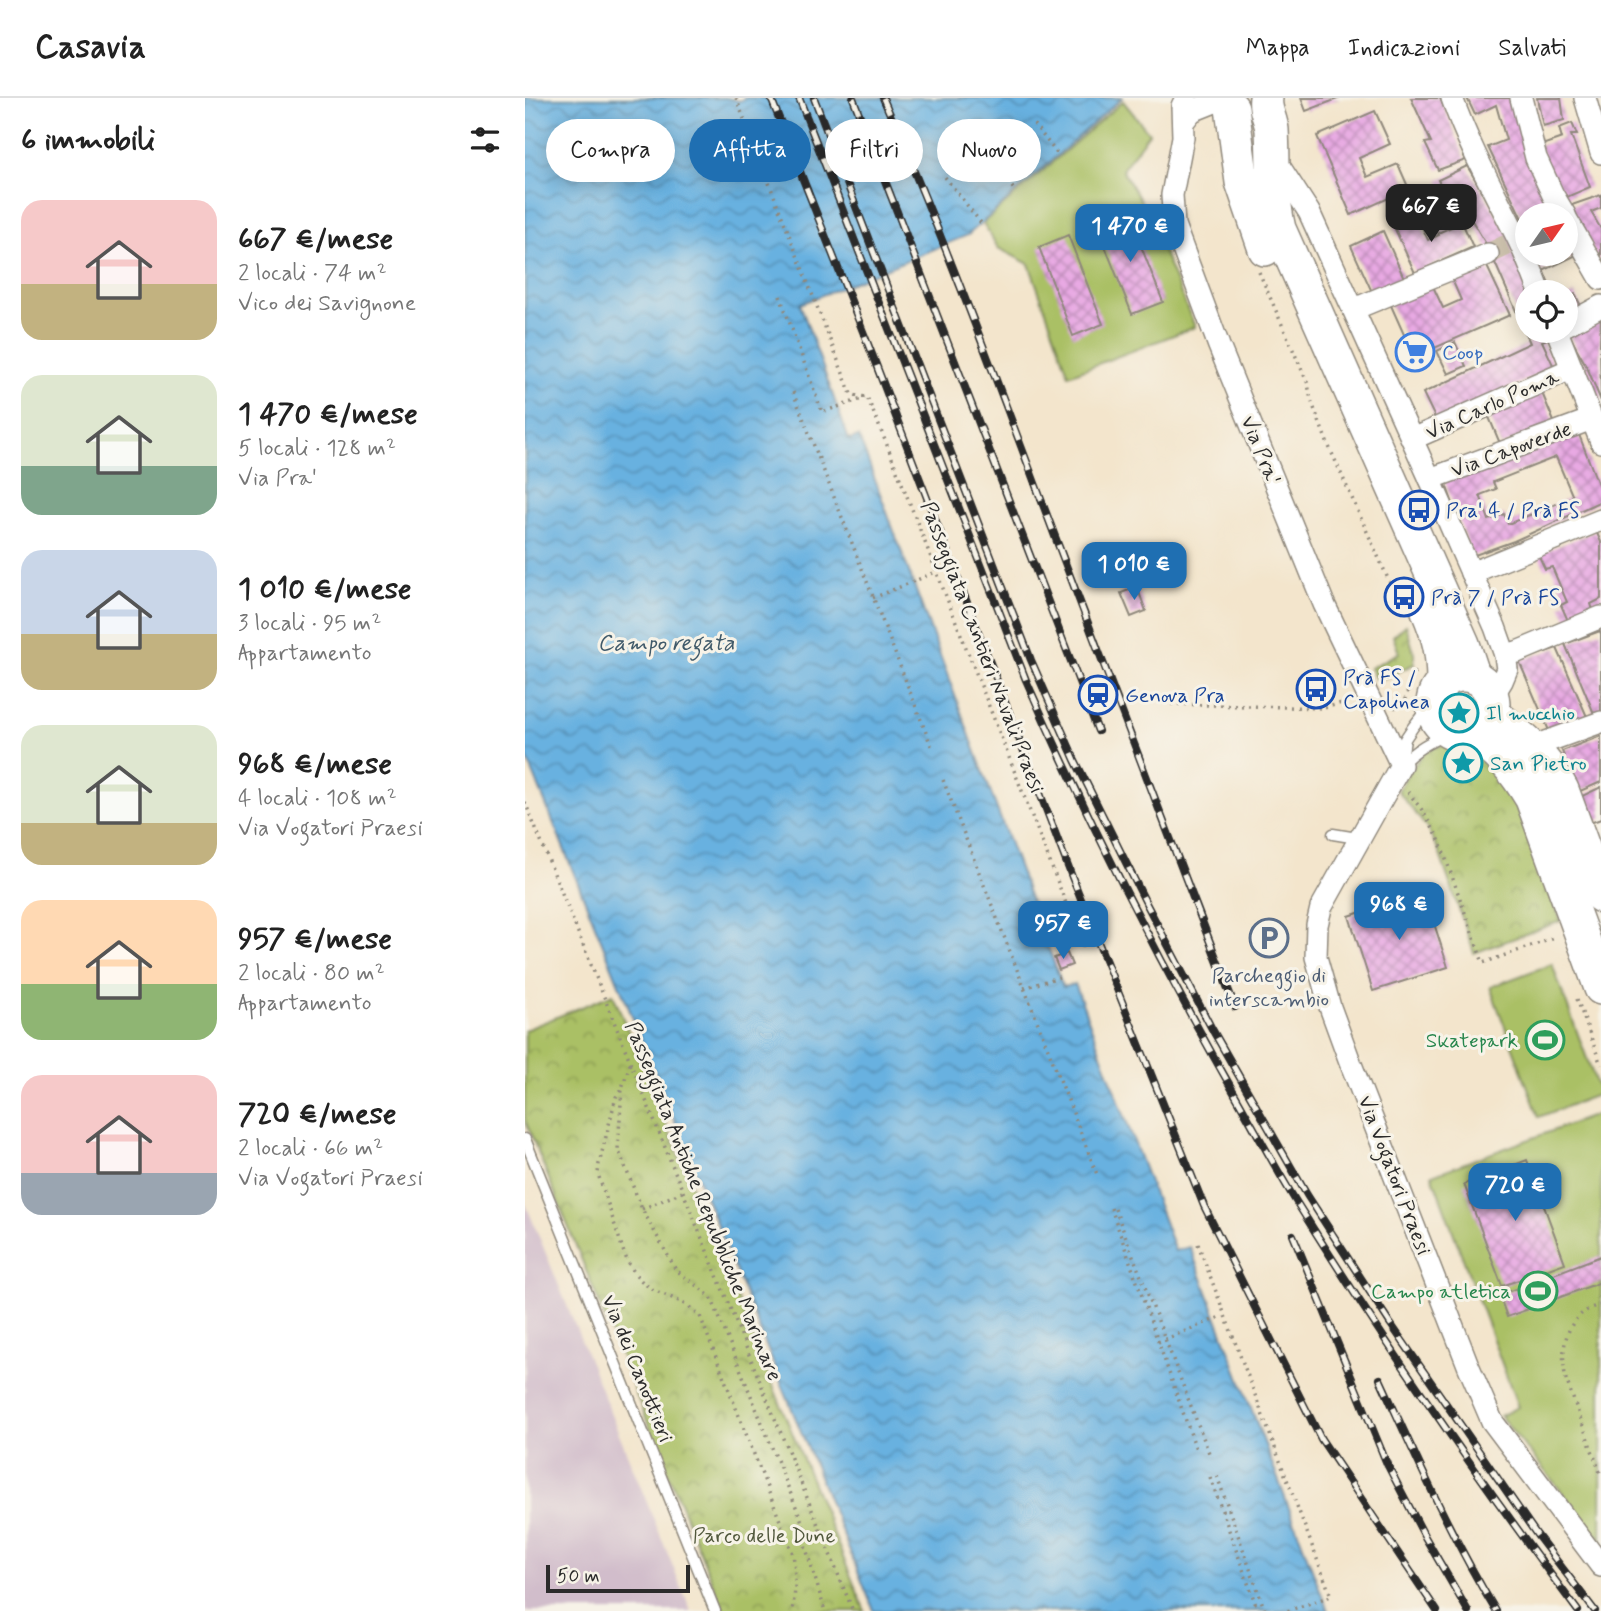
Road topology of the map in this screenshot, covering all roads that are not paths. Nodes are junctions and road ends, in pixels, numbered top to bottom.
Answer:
1 (1452, 98) edge
2 (1521, 98) edge
3 (1585, 98) edge
4 (1212, 101) edge
5 (1265, 101) edge
6 (1183, 122) junction
7 (1601, 153) edge
8 (1272, 156) junction
9 (1557, 203) edge
10 (1579, 239) edge
11 (1488, 254) tunnel mouth
12 (1599, 271) edge
13 (1535, 280) edge
14 (1601, 306) edge
15 (1354, 309) junction
16 (1578, 318) edge
17 (1561, 343) edge
18 (1571, 369) junction
19 (1592, 419) junction
20 (1412, 439) junction
21 (1601, 442) edge
22 (1430, 479) junction
23 (1601, 520) edge
24 (1471, 573) junction
25 (1601, 617) edge
26 (1505, 655) junction
27 (1459, 701) junction
28 (1601, 722) edge
29 (1532, 747) junction
30 (1397, 772) junction
31 (1333, 834) dead end
32 (1362, 836) junction
33 (1592, 843) edge
34 (1601, 896) edge
35 (1587, 988) edge
36 (525, 1139) edge
37 (1601, 1566) edge
38 (715, 1611) edge

1 - 13 street
2 - 9 street
3 - 7 street
4 - 5 main road
4 - 6 street
4 - 6 street, Via Pra'
4 - 27 main road
5 - 8 main road
6 - 30 street, Via Pra'
8 - 15 street
8 - 27 main road
10 - 12 street
11 - 15 street
14 - 16 street
15 - 20 street
17 - 18 street
18 - 19 street
18 - 20 street, Via Carlo Poma
19 - 21 street
19 - 22 street, Via Capoverde
20 - 22 street
22 - 24 street
23 - 24 street
24 - 26 street
25 - 26 street
26 - 27 street
27 - 29 main road
27 - 30 lane
27 - 30 lane
27 - 35 main road
28 - 29 street
29 - 33 main road
30 - 32 street, Via Vogatori Praesi
31 - 32 lane
32 - 37 street, Via Vogatori Praesi
33 - 34 main road
36 - 38 lane, Via dei Canottieri

